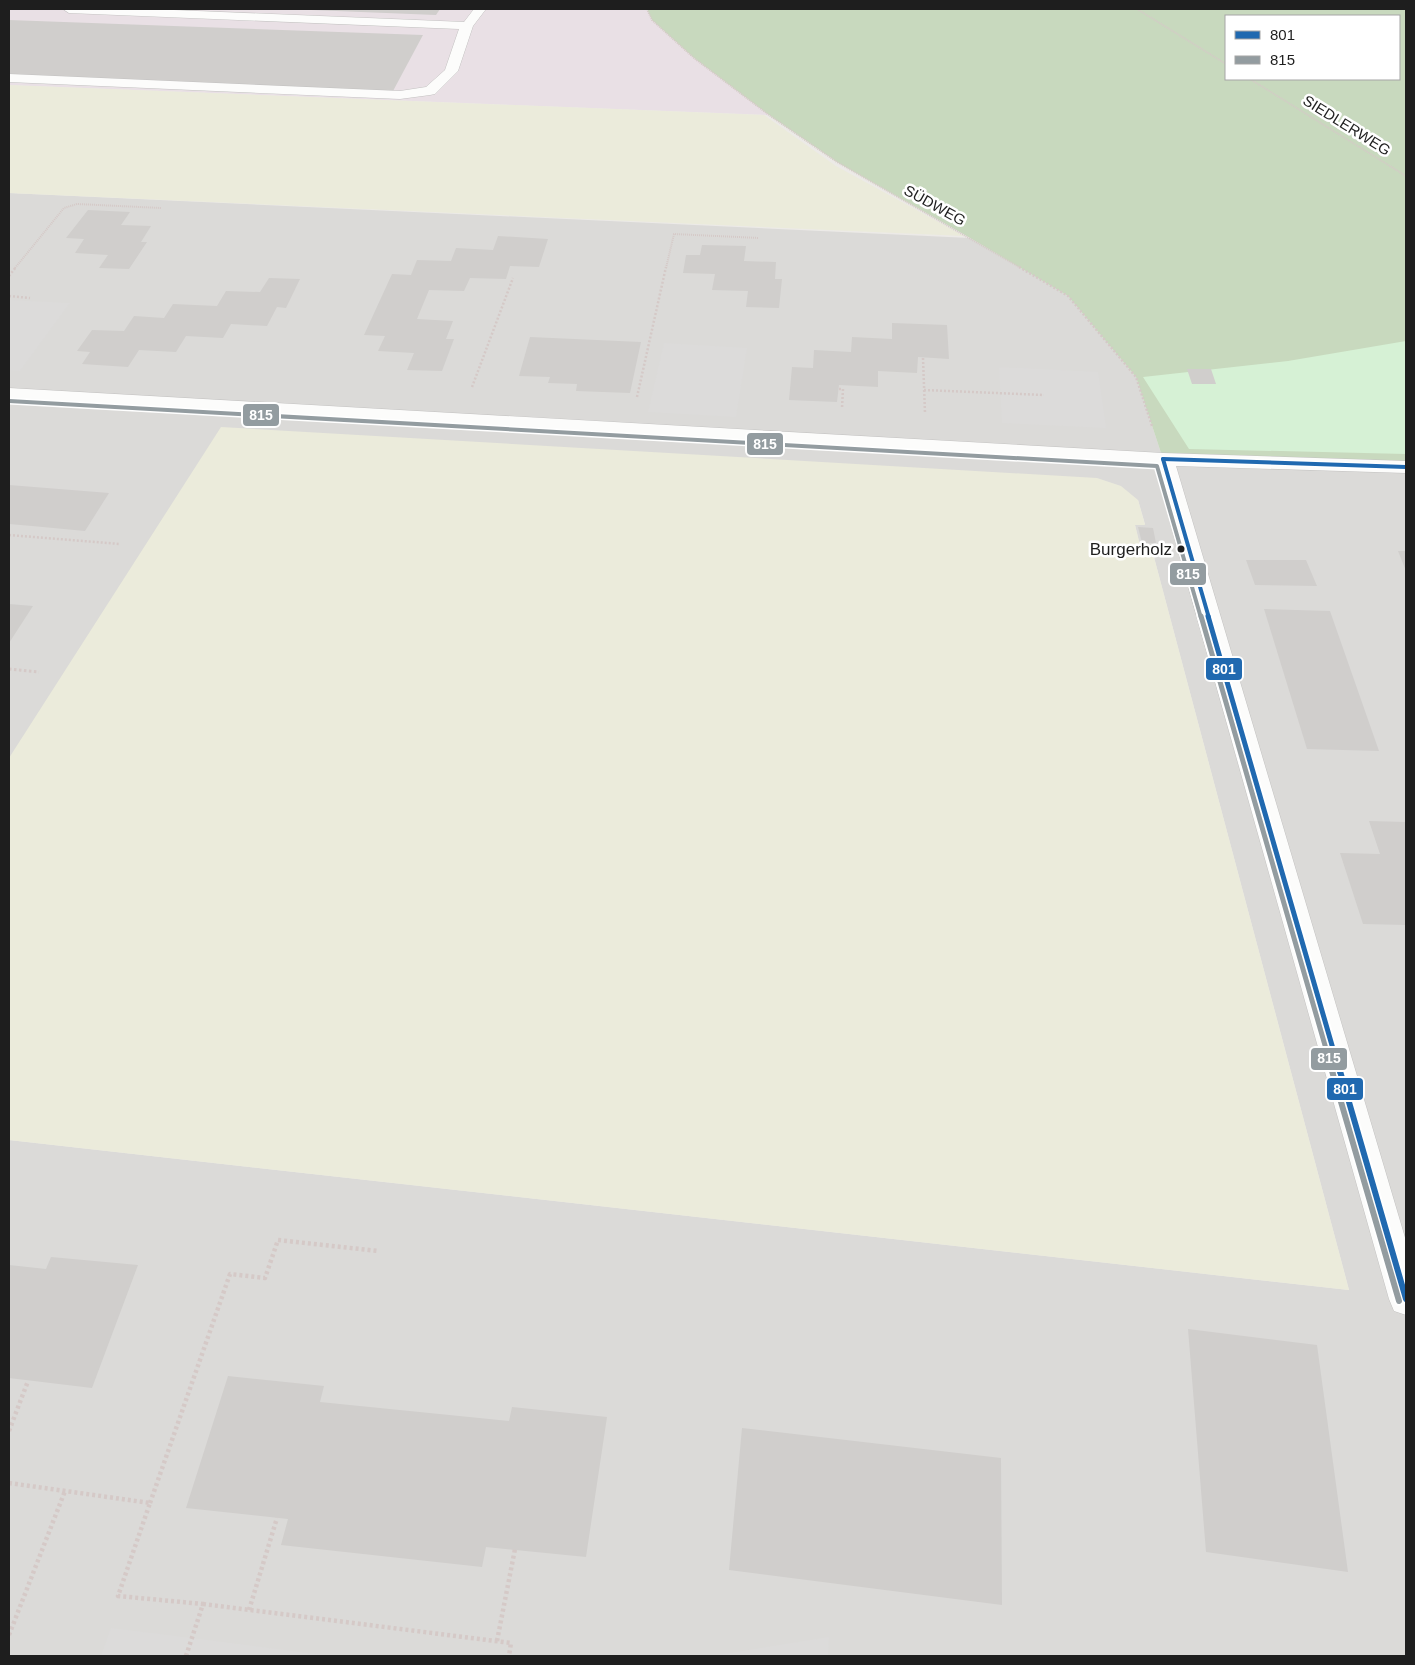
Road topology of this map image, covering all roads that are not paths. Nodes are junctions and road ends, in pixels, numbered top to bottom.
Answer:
1 (69, 9) edge
2 (480, 9) edge
3 (467, 26) junction
4 (9, 78) edge
5 (9, 394) edge
6 (1163, 459) junction
7 (1406, 467) edge
8 (1406, 1299) edge

1 - 3 lane
2 - 3 lane
3 - 4 lane
5 - 6 street
6 - 7 street
6 - 8 street

